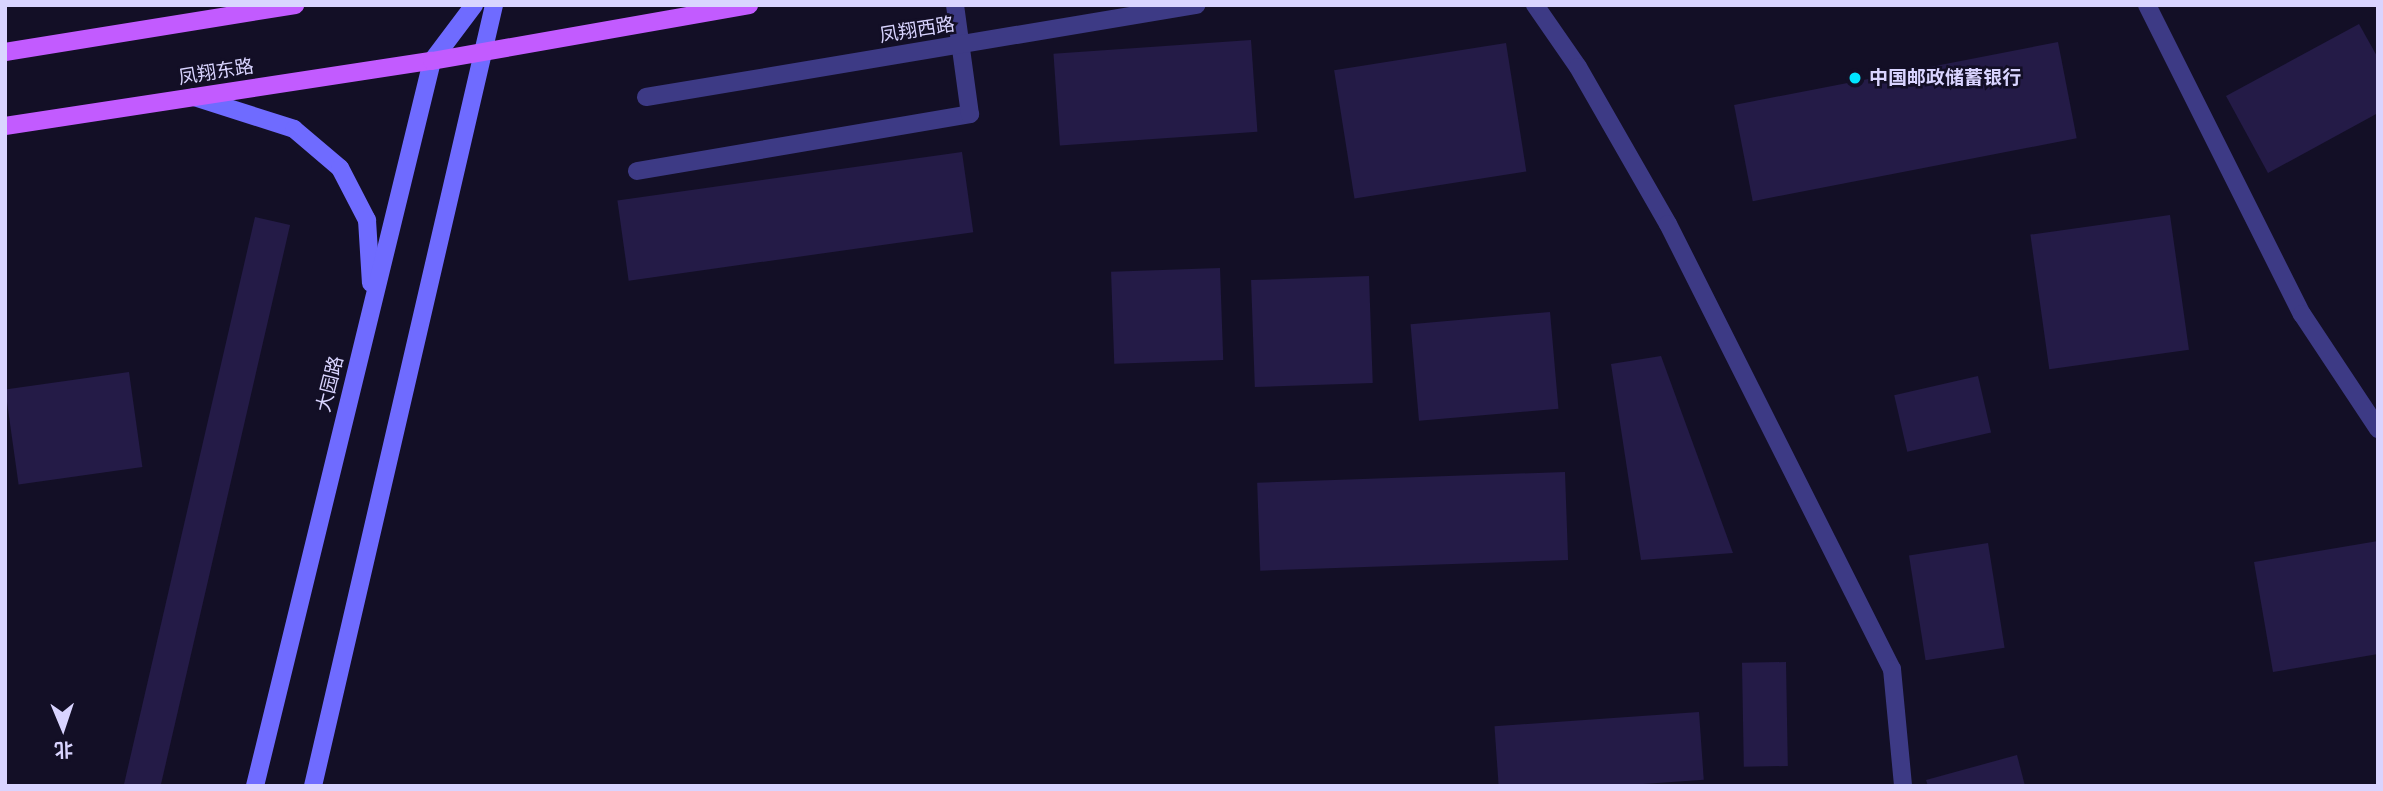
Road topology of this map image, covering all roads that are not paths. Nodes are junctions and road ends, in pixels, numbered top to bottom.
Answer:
1 (295, 5) edge
2 (474, 5) edge
3 (494, 5) edge
4 (749, 5) edge
5 (954, 5) edge
6 (1196, 5) edge
7 (1535, 5) edge
8 (2147, 5) edge
9 (960, 45) junction
10 (487, 50) junction
11 (5, 52) edge
12 (432, 61) junction
13 (194, 97) junction
14 (646, 97) dead end
15 (5, 126) edge
16 (637, 171) dead end
17 (372, 299) junction
18 (2378, 429) edge
19 (255, 786) edge
20 (313, 786) edge
21 (1903, 786) edge

1 - 11 main road
2 - 12 main road, 大园路
3 - 10 main road
4 - 10 main road
5 - 9 street
6 - 9 street, 凤翔西路
7 - 21 street
8 - 18 street
9 - 14 street, 凤翔西路
9 - 16 street
10 - 12 main road
10 - 20 main road
12 - 13 main road, 凤翔东路
12 - 17 main road, 大园路
13 - 15 main road, 凤翔东路
13 - 17 main road
17 - 19 main road, 大园路

